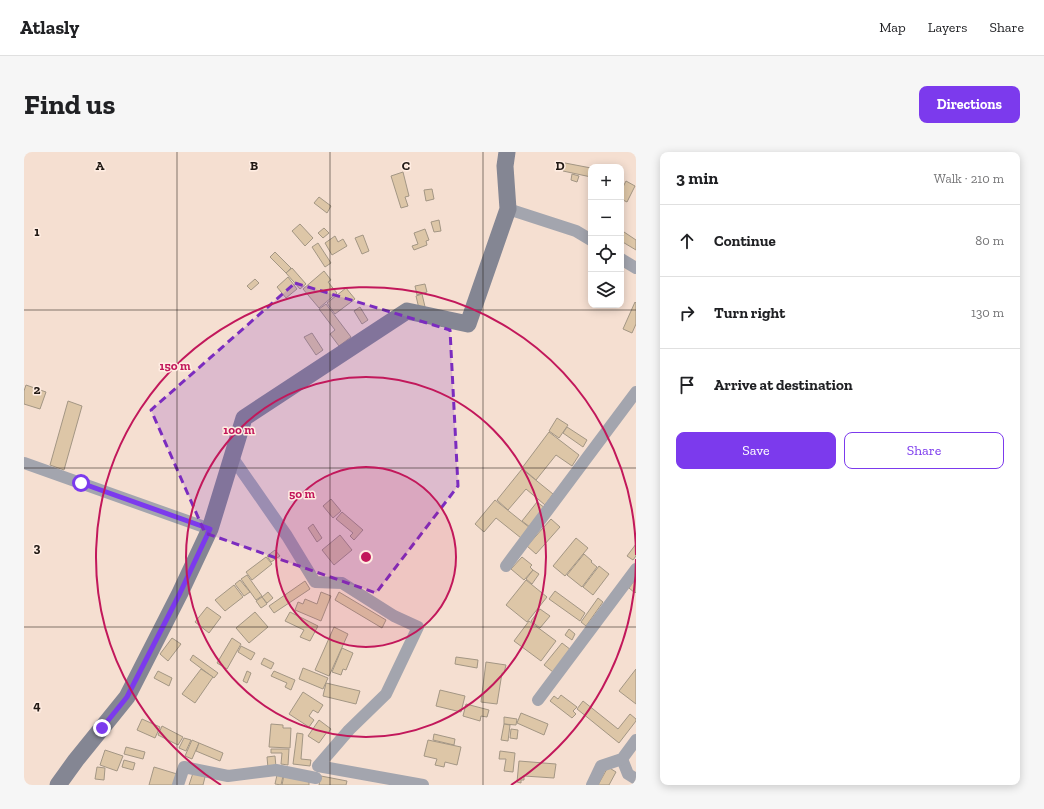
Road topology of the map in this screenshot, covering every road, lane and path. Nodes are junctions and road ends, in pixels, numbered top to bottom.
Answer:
1 (507, 152) edge
2 (508, 209) junction
3 (588, 238) edge
4 (624, 261) edge
5 (636, 268) edge
6 (636, 392) edge
7 (232, 457) junction
8 (24, 463) edge
9 (210, 529) junction
10 (506, 566) dead end
11 (636, 569) edge
12 (538, 700) dead end
13 (636, 740) edge
14 (622, 759) junction
15 (316, 776) edge
16 (636, 779) edge
17 (58, 785) edge
18 (178, 785) edge
19 (423, 785) edge
20 (592, 785) edge

1 - 2 street
2 - 3 street
2 - 7 street
4 - 5 street
6 - 10 street
7 - 9 street
7 - 15 street
8 - 9 street
9 - 17 street
11 - 12 street
13 - 14 street
14 - 16 street
14 - 20 street
15 - 18 street
15 - 19 street

